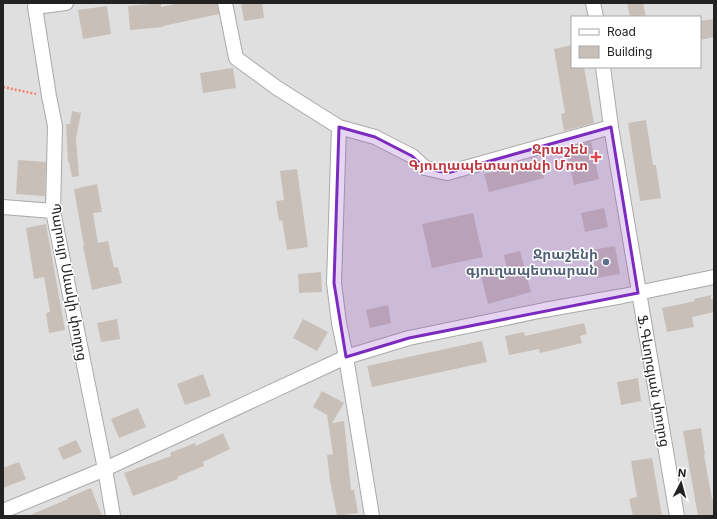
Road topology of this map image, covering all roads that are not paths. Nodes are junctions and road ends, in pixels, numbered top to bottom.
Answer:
1 (66, 3) edge
2 (225, 3) edge
3 (593, 3) edge
4 (596, 16) edge
5 (603, 68) edge
6 (339, 127) junction
7 (611, 127) junction
8 (3, 207) edge
9 (53, 211) junction
10 (714, 277) edge
11 (638, 293) junction
12 (346, 357) junction
13 (106, 469) junction
14 (3, 511) edge
15 (113, 516) edge
16 (372, 516) edge
17 (677, 516) edge

1 - 9 street, Պարույր Սևակի փողոց
2 - 6 street
3 - 4 street
5 - 7 street, Ֆ.Գևորգյան փողոց
6 - 7 street
6 - 12 street
7 - 11 street, Ֆ.Գևորգյան փողոց
8 - 9 street
9 - 13 street, Պարույր Սևակի փողոց
10 - 11 street
11 - 12 street
11 - 17 street, Ֆ.Գևորգյան փողոց
12 - 13 street
12 - 16 street
13 - 14 street
13 - 15 street, Պարույր Սևակի փողոց

